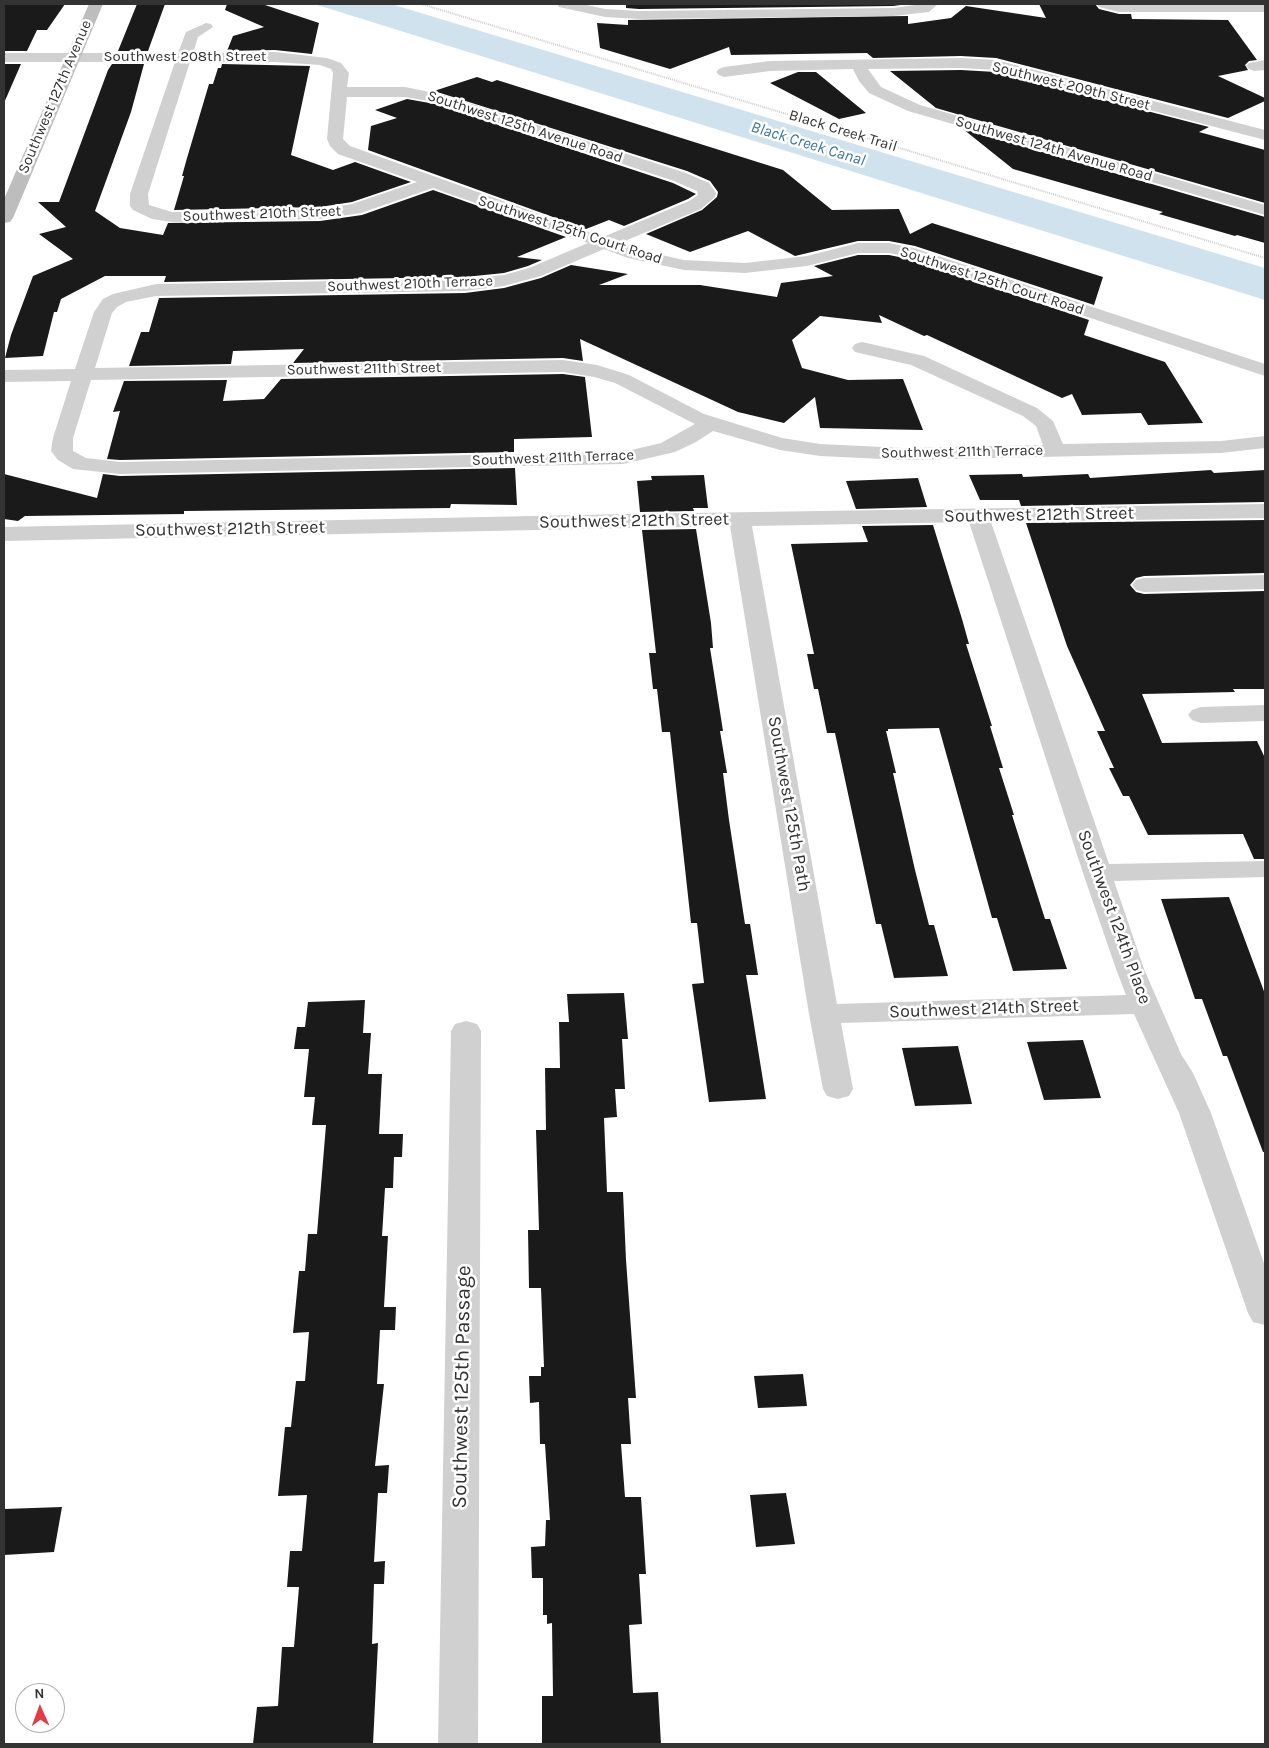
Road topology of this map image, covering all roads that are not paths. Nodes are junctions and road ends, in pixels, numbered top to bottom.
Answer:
1 (96, 4) edge
2 (564, 4) edge
3 (1106, 5) edge
4 (927, 6) edge
5 (1261, 9) edge
6 (206, 27) dead end
7 (183, 57) junction
8 (4, 58) edge
9 (72, 58) junction
10 (858, 64) junction
11 (724, 72) dead end
12 (339, 92) junction
13 (1265, 135) edge
14 (431, 183) junction
15 (706, 190) joint
16 (1265, 210) edge
17 (4, 218) edge
18 (602, 243) junction
19 (862, 348) dead end
20 (1265, 370) edge
21 (82, 374) junction
22 (4, 376) edge
23 (711, 424) junction
24 (1265, 442) edge
25 (1055, 450) junction
26 (1265, 511) edge
27 (978, 516) junction
28 (740, 519) junction
29 (4, 534) edge
30 (1265, 582) edge
31 (1144, 585) dead end
32 (1265, 714) edge
33 (1201, 715) dead end
34 (1265, 869) edge
35 (1097, 873) junction
36 (1145, 1004) junction
37 (824, 1014) junction
38 (466, 1031) dead end
39 (838, 1089) dead end
40 (1265, 1313) edge
41 (458, 1744) edge

1 - 9 street, Southwest 127th Avenue
2 - 4 street
3 - 5 street
6 - 7 street
7 - 9 street, Southwest 208th Street
7 - 12 street, Southwest 208th Street
7 - 14 street, Southwest 210th Street
8 - 9 street, Southwest 208th Street
9 - 17 street, Southwest 127th Avenue
10 - 11 street, Southwest 209th Street
10 - 13 street, Southwest 209th Street
10 - 16 street, Southwest 124th Avenue Road
12 - 14 street, Southwest 125th Court Road
12 - 15 street, Southwest 125th Avenue Road
14 - 18 street, Southwest 125th Court Road
15 - 18 street, Southwest 210th Terrace
18 - 20 street, Southwest 125th Court Road
18 - 21 street, Southwest 210th Terrace
19 - 25 street
21 - 22 street, Southwest 211th Street
21 - 23 street, Southwest 211th Street
21 - 23 street, Southwest 211th Terrace
23 - 25 street, Southwest 211th Terrace
24 - 25 street, Southwest 211th Terrace
26 - 27 street, Southwest 212th Street
27 - 28 street, Southwest 212th Street
27 - 35 street, Southwest 124th Place
28 - 29 street, Southwest 212th Street
28 - 37 street, Southwest 125th Path
30 - 31 street
32 - 33 street
34 - 35 street
35 - 36 street, Southwest 124th Place
36 - 37 street, Southwest 214th Street
36 - 40 street, Southwest 124th Place
37 - 39 street, Southwest 125th Path
38 - 41 street, Southwest 125th Passage

